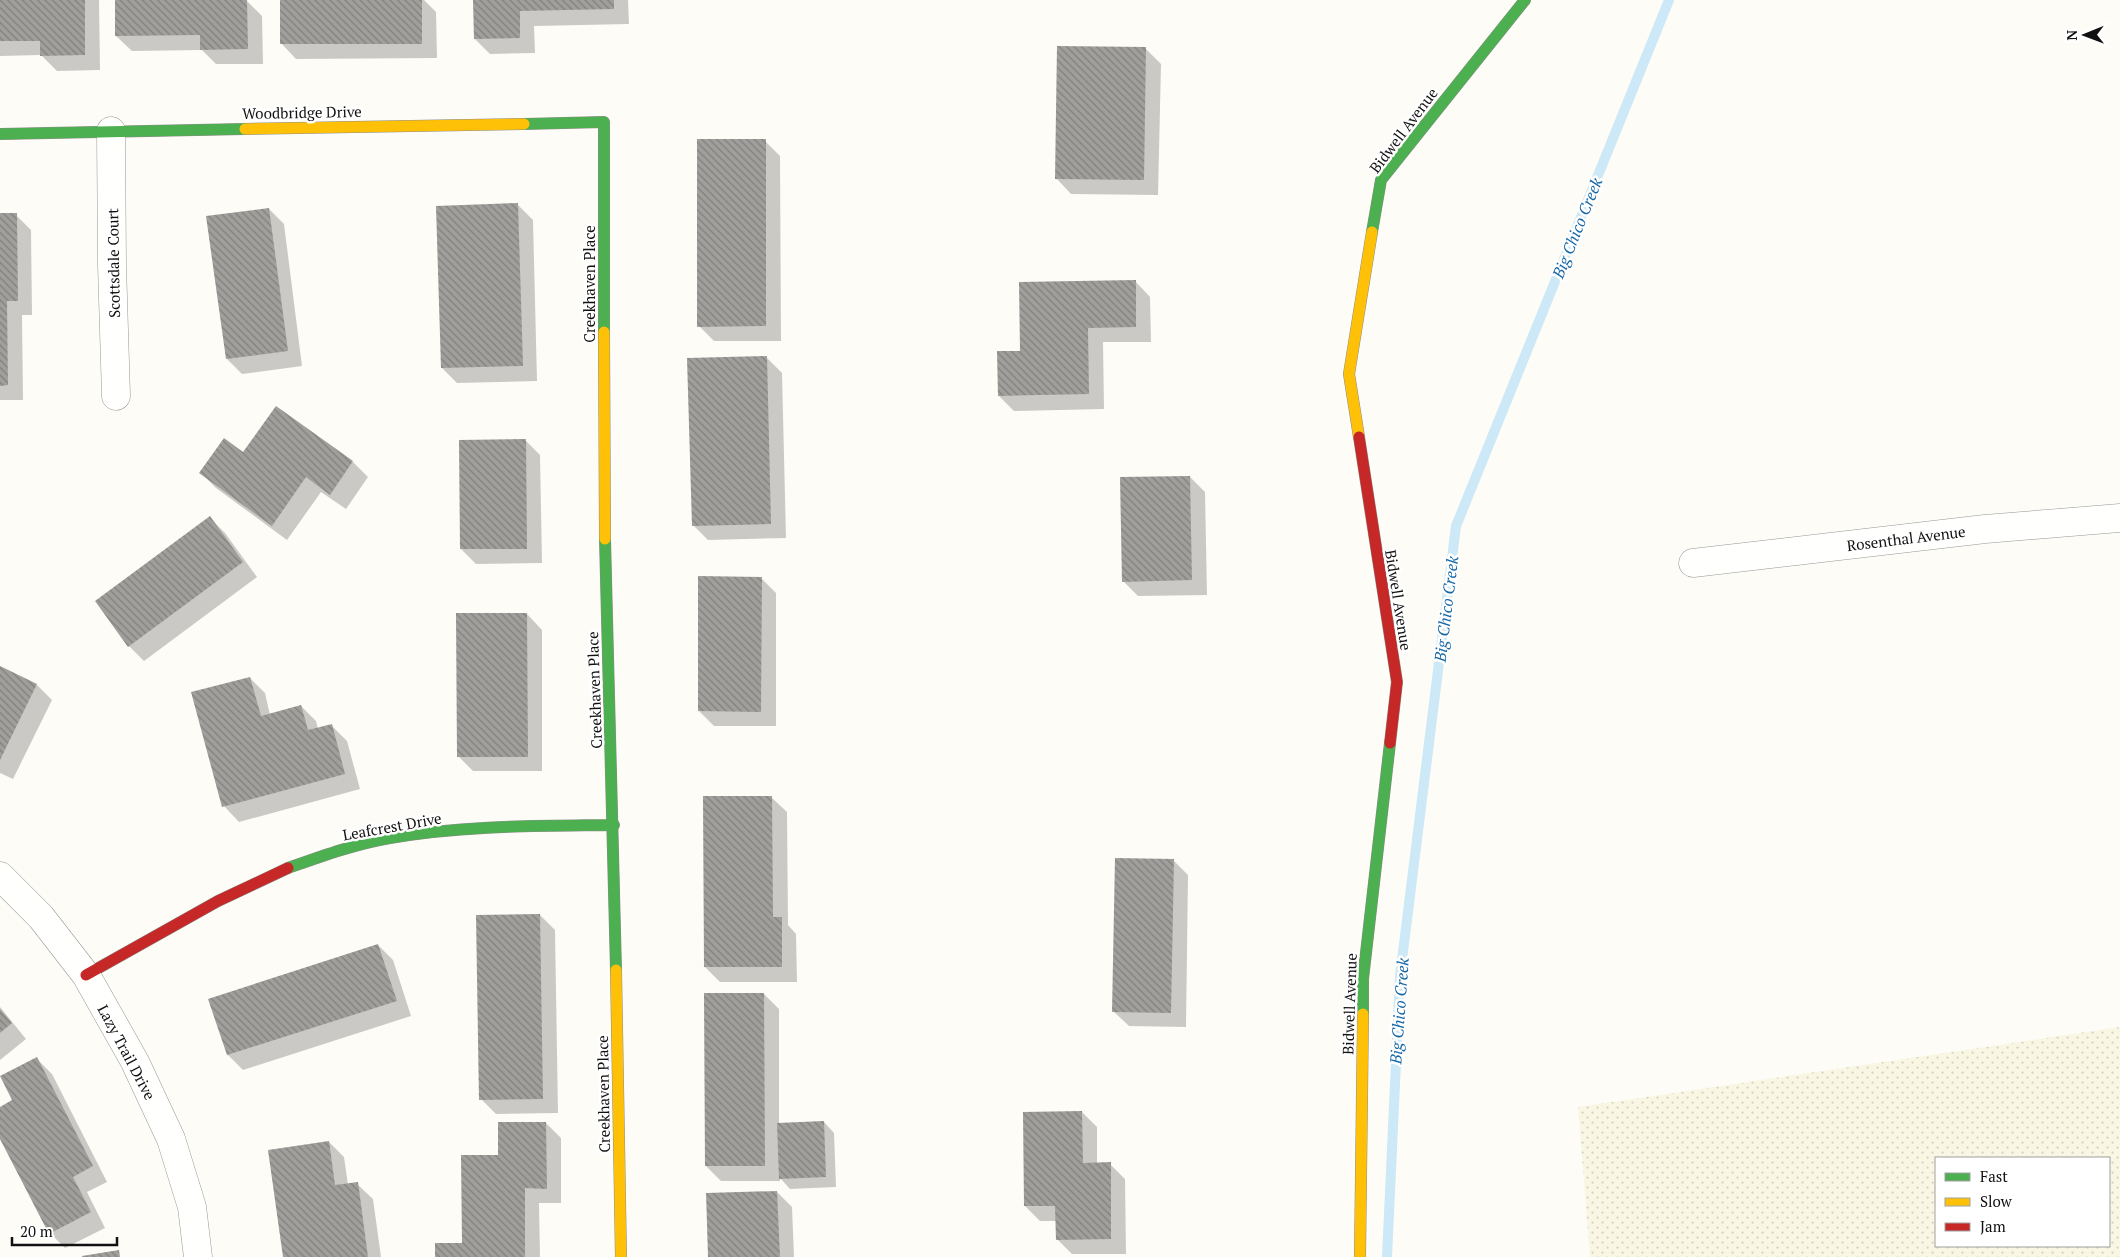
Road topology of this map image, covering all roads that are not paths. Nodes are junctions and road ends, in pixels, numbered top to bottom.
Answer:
1 (1525, 0) edge
2 (604, 122) joint
3 (111, 131) junction
4 (0, 134) edge
5 (116, 396) dead end
6 (2120, 518) edge
7 (1693, 563) dead end
8 (614, 826) junction
9 (0, 876) edge
10 (86, 975) junction
11 (198, 1257) edge
12 (621, 1257) edge
13 (1360, 1257) edge

1 - 13 street, Bidwell Avenue
2 - 3 street, Woodbridge Drive
2 - 8 street, Creekhaven Place
3 - 4 street, Woodbridge Drive
3 - 5 street, Scottsdale Court
6 - 7 street, Rosenthal Avenue
8 - 10 street, Leafcrest Drive
8 - 12 street, Creekhaven Place
9 - 10 street, Lazy Trail Drive
10 - 11 street, Lazy Trail Drive

